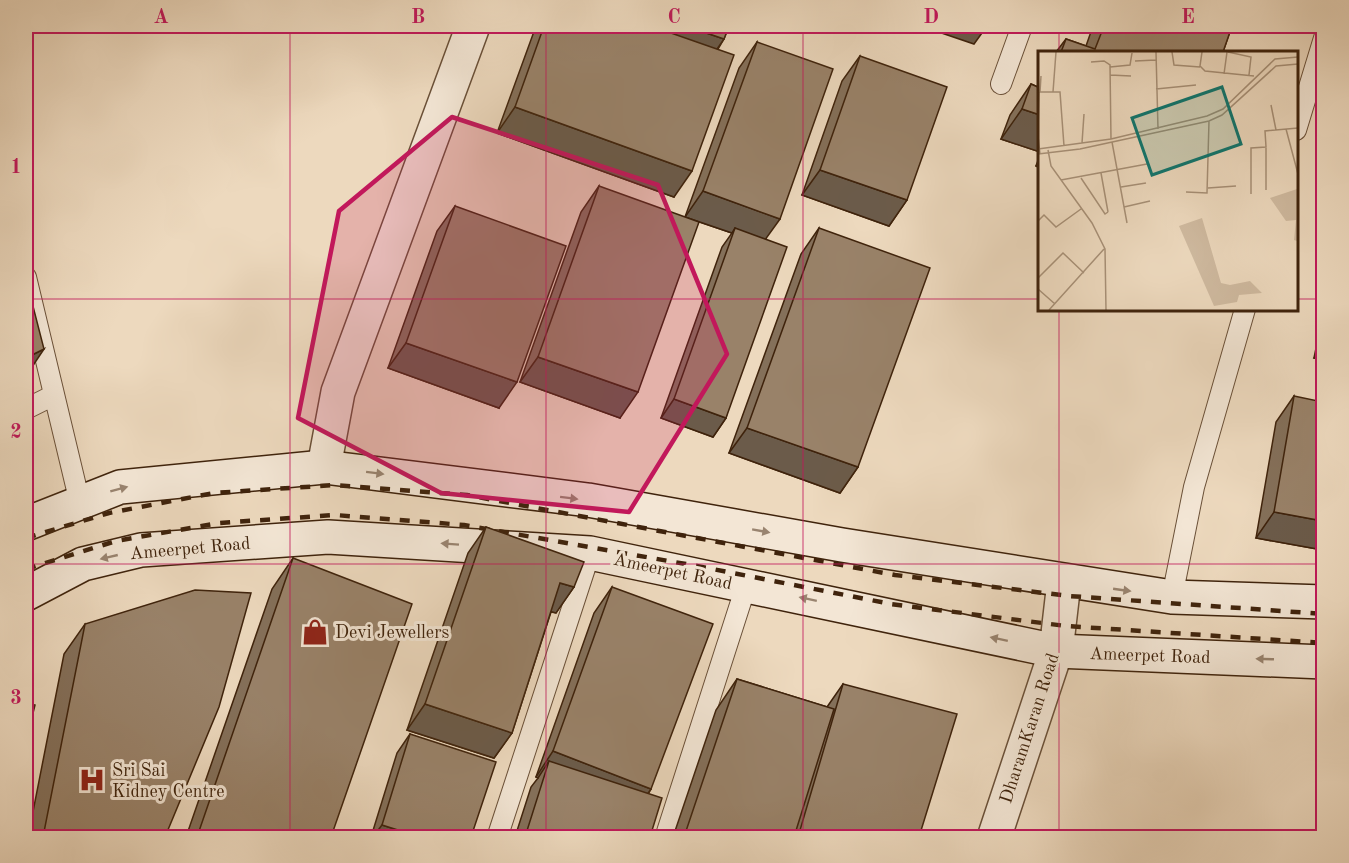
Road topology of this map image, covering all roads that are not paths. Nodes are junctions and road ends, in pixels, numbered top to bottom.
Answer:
1 (474, 26) edge
2 (1022, 26) edge
3 (1323, 38) edge
4 (1001, 84) dead end
5 (1298, 123) edge
6 (26, 277) edge
7 (1245, 310) edge
8 (54, 395) junction
9 (26, 409) edge
10 (324, 467) junction
11 (80, 503) junction
12 (26, 524) edge
13 (590, 553) junction
14 (1064, 582) junction
15 (746, 586) junction
16 (26, 594) edge
17 (1172, 597) junction
18 (1323, 602) edge
19 (1056, 651) junction
20 (1323, 662) edge
21 (497, 837) edge
22 (665, 837) edge
23 (994, 837) edge

1 - 10 main road
2 - 4 lane
3 - 5 lane
6 - 8 lane
7 - 17 lane
8 - 9 lane
8 - 11 lane
11 -> 10 main road
10 -> 14 main road
11 - 12 main road
13 - 15 main road, Ameerpet Road
13 -> 16 main road, Ameerpet Road
13 - 21 lane
14 -> 17 main road
14 - 19 main road, DharamKaran Road
19 -> 15 main road, Ameerpet Road
15 - 22 lane
17 - 18 main road
20 -> 19 main road, Ameerpet Road
19 - 23 main road, DharamKaran Road

